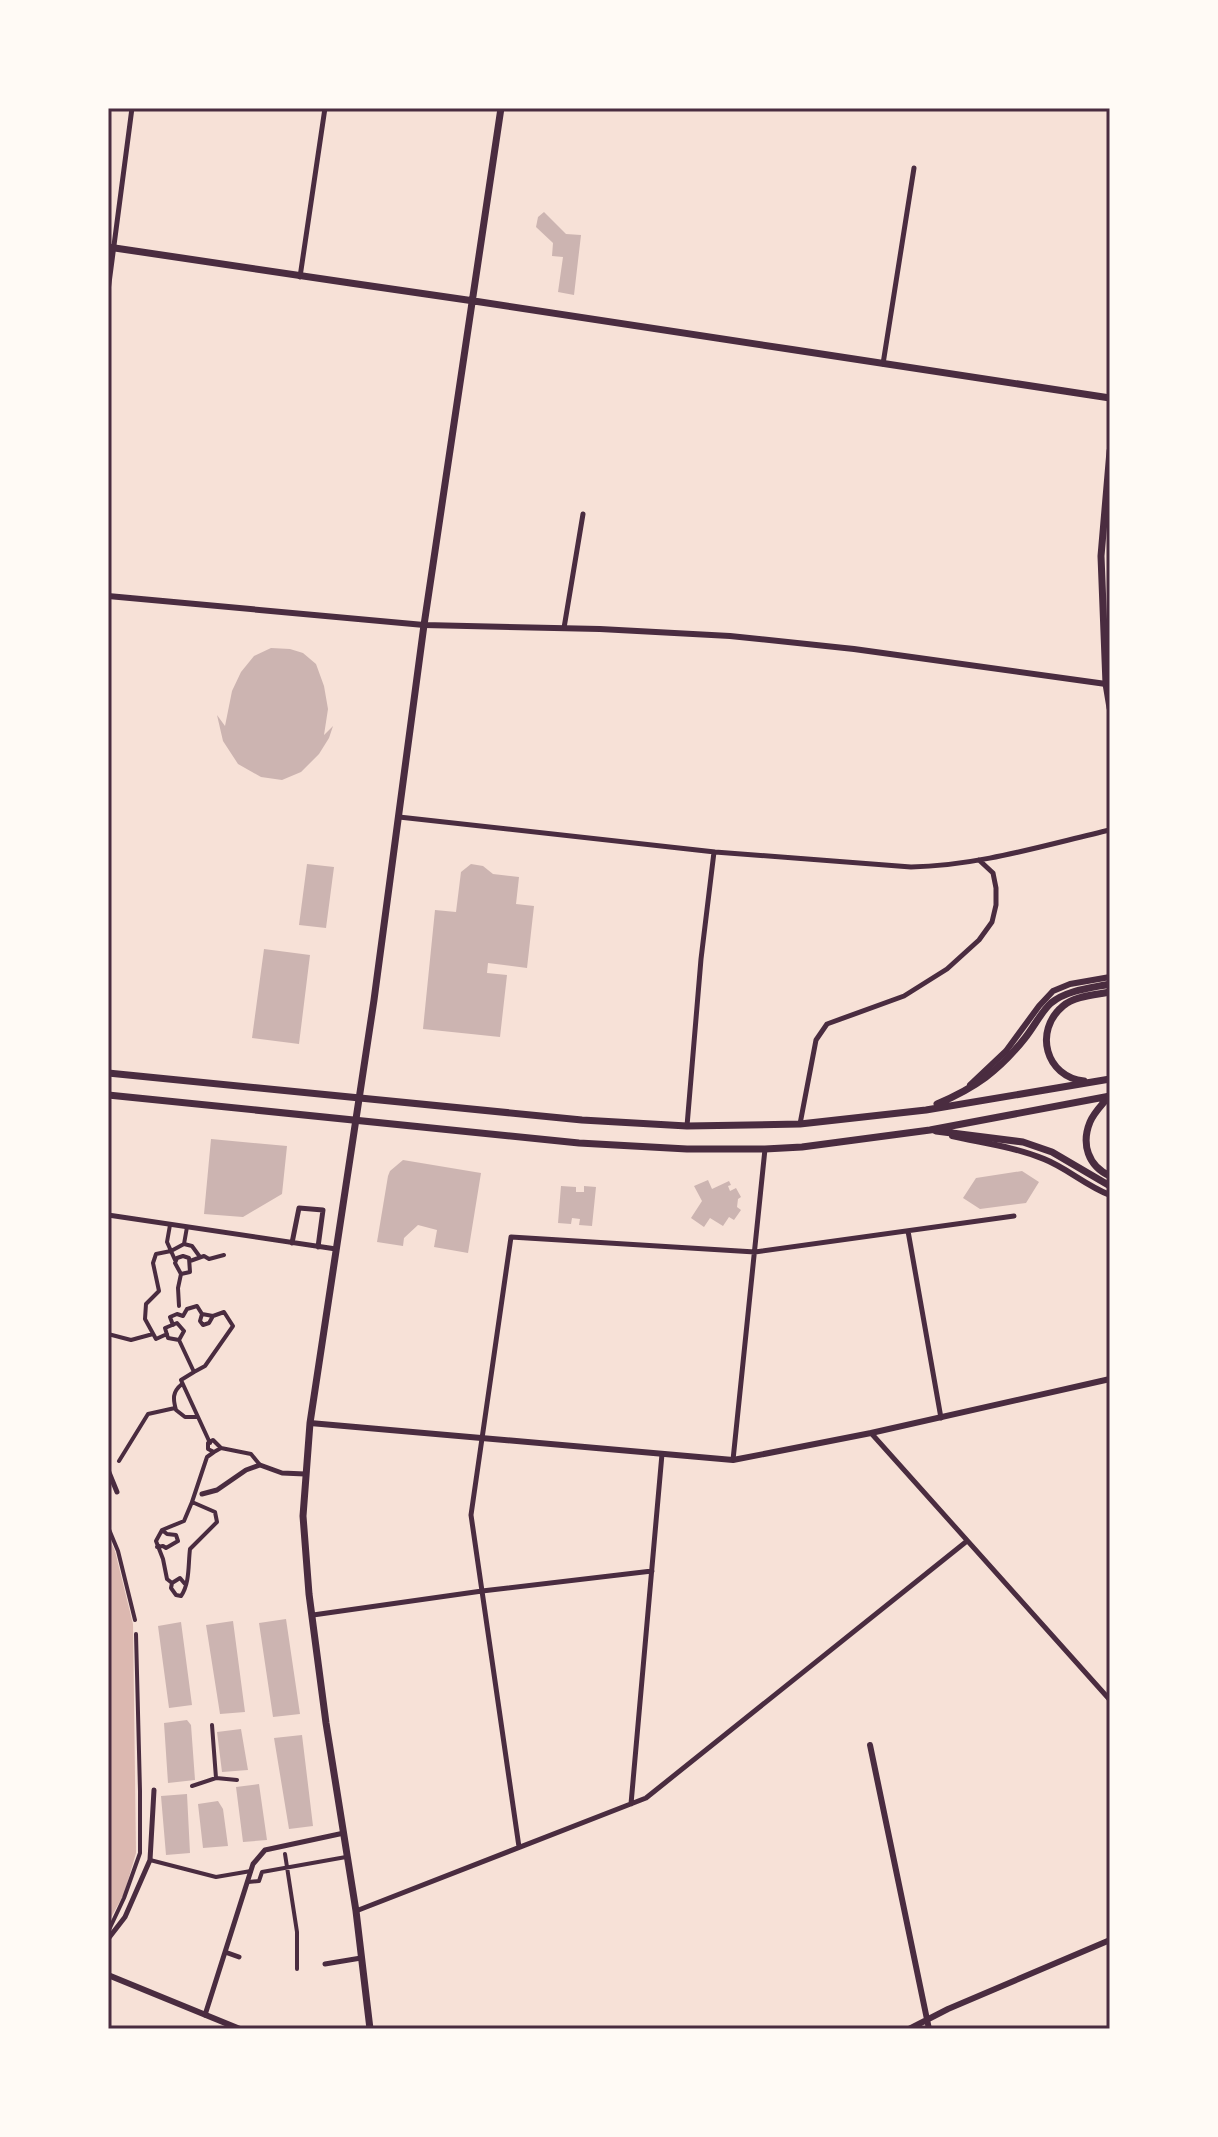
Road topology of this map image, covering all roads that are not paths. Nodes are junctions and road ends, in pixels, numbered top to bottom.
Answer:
1 (132, 108) edge
2 (325, 108) edge
3 (501, 108) edge
4 (914, 168) dead end
5 (112, 248) edge
6 (300, 277) junction
7 (108, 291) edge
8 (473, 301) junction
9 (883, 365) junction
10 (1110, 398) edge
11 (1110, 451) edge
12 (583, 514) dead end
13 (108, 596) edge
14 (424, 625) junction
15 (564, 628) junction
16 (1106, 684) junction
17 (1110, 708) edge
18 (399, 817) junction
19 (1110, 830) edge
20 (715, 852) junction
21 (979, 860) junction
22 (1110, 977) edge
23 (1110, 984) edge
24 (1110, 992) edge
25 (108, 1073) edge
26 (1110, 1079) edge
27 (1098, 1081) junction
28 (965, 1091) junction
29 (108, 1095) edge
30 (1110, 1096) edge
31 (359, 1098) junction
32 (926, 1110) junction
33 (356, 1120) junction
34 (800, 1124) junction
35 (687, 1126) junction
36 (930, 1130) junction
37 (765, 1149) junction
38 (1110, 1176) edge
39 (1110, 1186) edge
40 (1110, 1195) edge
41 (108, 1215) edge
42 (1014, 1216) dead end
43 (170, 1225) junction
44 (187, 1227) junction
45 (908, 1231) junction
46 (292, 1243) junction
47 (184, 1244) junction
48 (318, 1247) junction
49 (336, 1249) junction
50 (171, 1251) junction
51 (755, 1252) junction
52 (224, 1255) dead end
53 (200, 1257) junction
54 (176, 1261) junction
55 (190, 1261) junction
56 (181, 1274) junction
57 (179, 1306) junction
58 (187, 1309) junction
59 (177, 1314) junction
60 (202, 1314) junction
61 (213, 1316) junction
62 (173, 1325) junction
63 (108, 1334) edge
64 (153, 1334) junction
65 (167, 1334) junction
66 (179, 1340) junction
67 (194, 1372) junction
68 (1110, 1379) edge
69 (182, 1384) junction
70 (175, 1408) junction
71 (197, 1417) junction
72 (941, 1418) junction
73 (310, 1423) junction
74 (871, 1433) junction
75 (481, 1438) junction
76 (210, 1443) junction
77 (221, 1448) junction
78 (214, 1452) junction
79 (662, 1454) junction
80 (733, 1460) junction
81 (119, 1461) dead end
82 (260, 1465) junction
83 (108, 1470) edge
84 (305, 1474) junction
85 (117, 1492) dead end
86 (202, 1494) dead end
87 (192, 1502) junction
88 (108, 1527) edge
89 (162, 1530) junction
90 (967, 1541) junction
91 (157, 1547) junction
92 (652, 1571) junction
93 (172, 1583) junction
94 (185, 1584) junction
95 (482, 1591) junction
96 (313, 1615) junction
97 (135, 1620) dead end
98 (136, 1634) dead end
99 (1110, 1700) edge
100 (212, 1725) dead end
101 (870, 1745) dead end
102 (216, 1778) junction
103 (237, 1780) dead end
104 (192, 1786) dead end
105 (154, 1790) dead end
106 (631, 1804) junction
107 (344, 1833) junction
108 (519, 1847) junction
109 (285, 1854) dead end
110 (347, 1857) junction
111 (150, 1860) junction
112 (287, 1867) junction
113 (251, 1871) junction
114 (248, 1882) junction
115 (356, 1911) junction
116 (108, 1932) edge
117 (108, 1939) edge
118 (1110, 1940) edge
119 (225, 1952) junction
120 (239, 1957) dead end
121 (361, 1958) junction
122 (325, 1964) dead end
123 (297, 1969) dead end
124 (108, 1975) edge
125 (205, 2015) junction
126 (926, 2020) junction
127 (240, 2029) edge
128 (370, 2029) edge
129 (909, 2029) edge
130 (929, 2029) edge

1 - 5 street
2 - 6 street
3 - 8 main road
4 - 9 street
5 - 6 main road
5 - 7 street
6 - 8 main road
8 - 9 main road
8 - 14 main road
9 - 10 main road
11 - 16 main road
12 - 15 street
13 - 14 street
14 - 15 street
14 - 18 main road
15 - 16 street
16 - 17 main road
18 - 20 street
18 - 31 main road
19 - 21 street
20 - 21 street
20 - 35 street
21 - 34 street
22 - 28 street
23 - 28 main road
24 - 27 main road
25 - 31 main road
26 - 27 main road
27 - 32 main road
28 - 32 main road
29 - 33 main road
30 - 36 main road
30 - 38 main road
31 - 33 main road
31 - 35 main road
32 - 34 main road
33 - 37 main road
33 - 49 main road
34 - 35 main road
36 - 37 main road
36 - 39 main road
36 - 40 street
37 - 51 street
41 - 43 street
42 - 45 street
43 - 44 street
43 - 50 street
44 - 46 street
44 - 47 street
45 - 51 street
45 - 72 street
46 - 48 street
46 - 48 street
47 - 50 street
47 - 53 street
48 - 49 street
49 - 73 main road
50 - 54 street
50 - 64 street
51 - 75 street
51 - 80 street
52 - 53 street
53 - 55 street
54 - 55 street
54 - 56 street
55 - 56 street
56 - 57 street
57 - 58 street
57 - 59 street
58 - 59 street
58 - 60 street
59 - 62 street
60 - 61 street
60 - 61 street
61 - 67 street
62 - 65 street
62 - 66 street
63 - 64 street
64 - 65 street
65 - 66 street
66 - 67 street
67 - 69 street
68 - 72 street
69 - 70 street
69 - 71 street
70 - 71 street
70 - 81 street
71 - 76 street
72 - 74 street
73 - 75 street
73 - 84 main road
74 - 80 street
74 - 90 street
75 - 79 street
75 - 95 street
76 - 77 street
76 - 78 street
77 - 78 street
77 - 82 street
78 - 87 street
79 - 80 street
79 - 92 street
82 - 84 street
82 - 86 street
83 - 85 street
84 - 96 main road
87 - 89 street
87 - 94 street
88 - 97 street
89 - 91 street
89 - 91 street
90 - 99 street
90 - 106 street
91 - 93 street
92 - 95 street
92 - 106 street
93 - 94 street
93 - 94 street
95 - 96 street
95 - 108 street
96 - 107 main road
98 - 116 street
100 - 102 street
101 - 126 street
102 - 103 street
102 - 104 street
105 - 111 street
106 - 108 street
107 - 110 main road
107 - 113 street
108 - 115 street
109 - 112 street
110 - 112 street
110 - 115 main road
111 - 113 street
111 - 117 street
112 - 114 street
112 - 123 street
113 - 114 street
114 - 119 street
115 - 121 main road
118 - 126 street
119 - 120 street
119 - 125 street
121 - 122 street
121 - 128 main road
124 - 125 street
125 - 127 street
126 - 129 street
126 - 130 street

